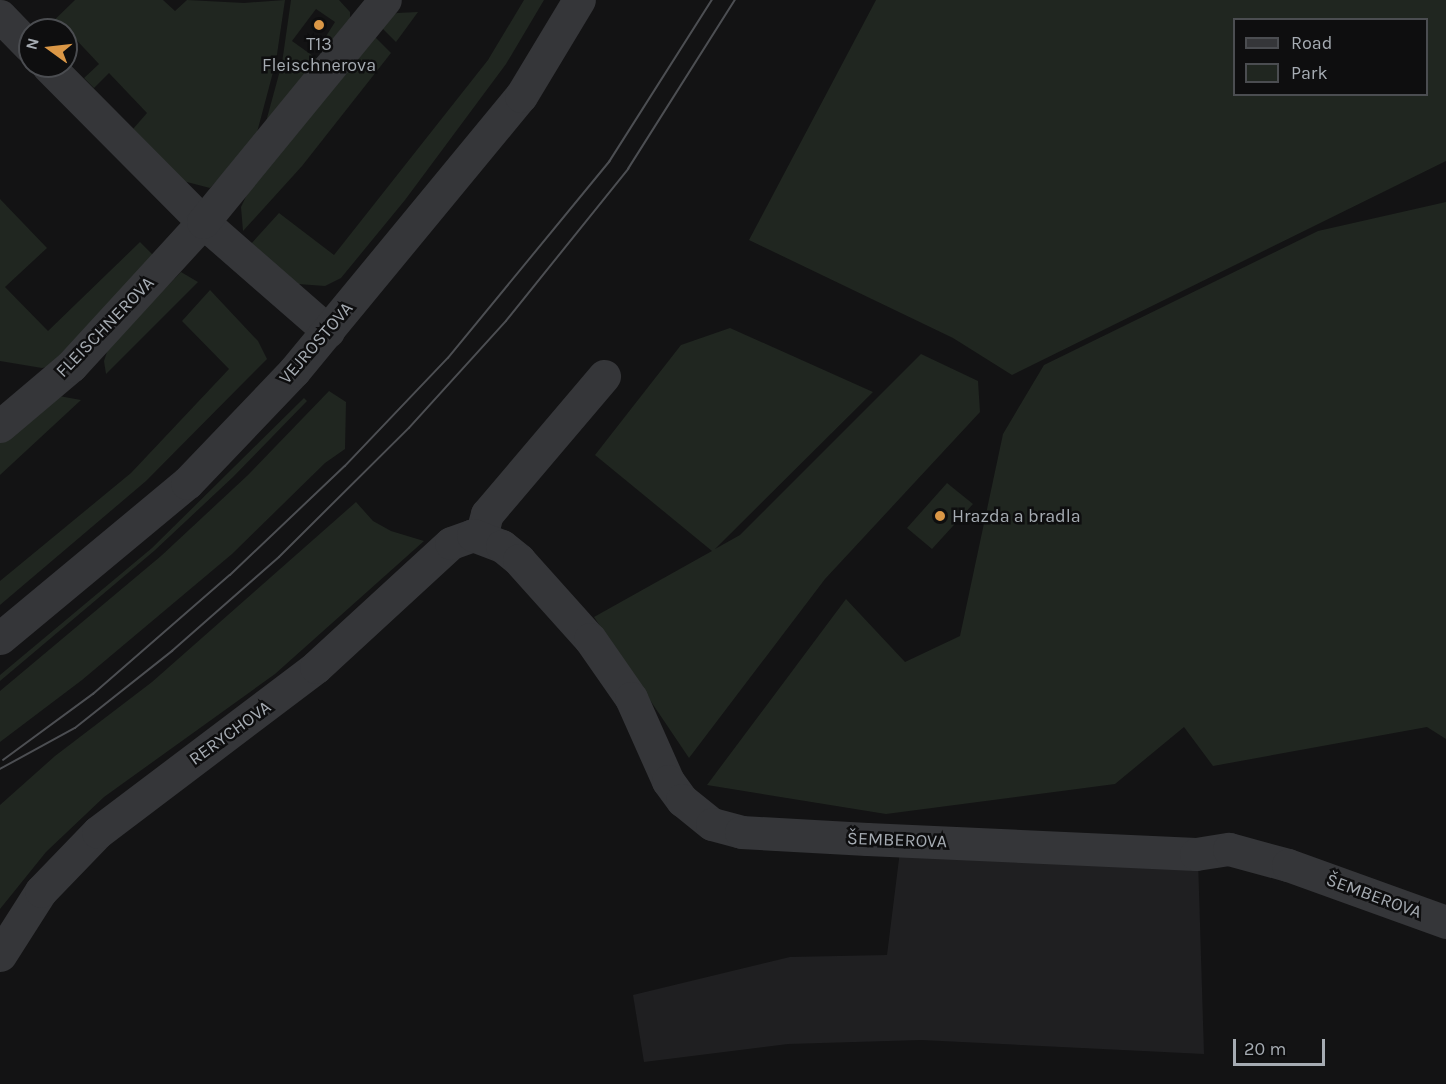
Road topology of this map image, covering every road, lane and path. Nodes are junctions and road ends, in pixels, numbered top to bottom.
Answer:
1 (385, 0) edge
2 (579, 0) edge
3 (0, 16) edge
4 (18, 35) edge
5 (60, 78) edge
6 (203, 222) junction
7 (328, 331) junction
8 (604, 376) dead end
9 (0, 426) edge
10 (481, 536) junction
11 (0, 638) edge
12 (1446, 922) edge
13 (0, 955) edge

1 - 6 street, FLEISCHNEROVA
2 - 7 street, VEJROSTOVA
3 - 4 street
5 - 6 street
6 - 7 street
6 - 9 street, FLEISCHNEROVA
7 - 11 street, VEJROSTOVA
8 - 10 street
10 - 12 street, ŠEMBEROVA
10 - 13 street, RERYCHOVA

